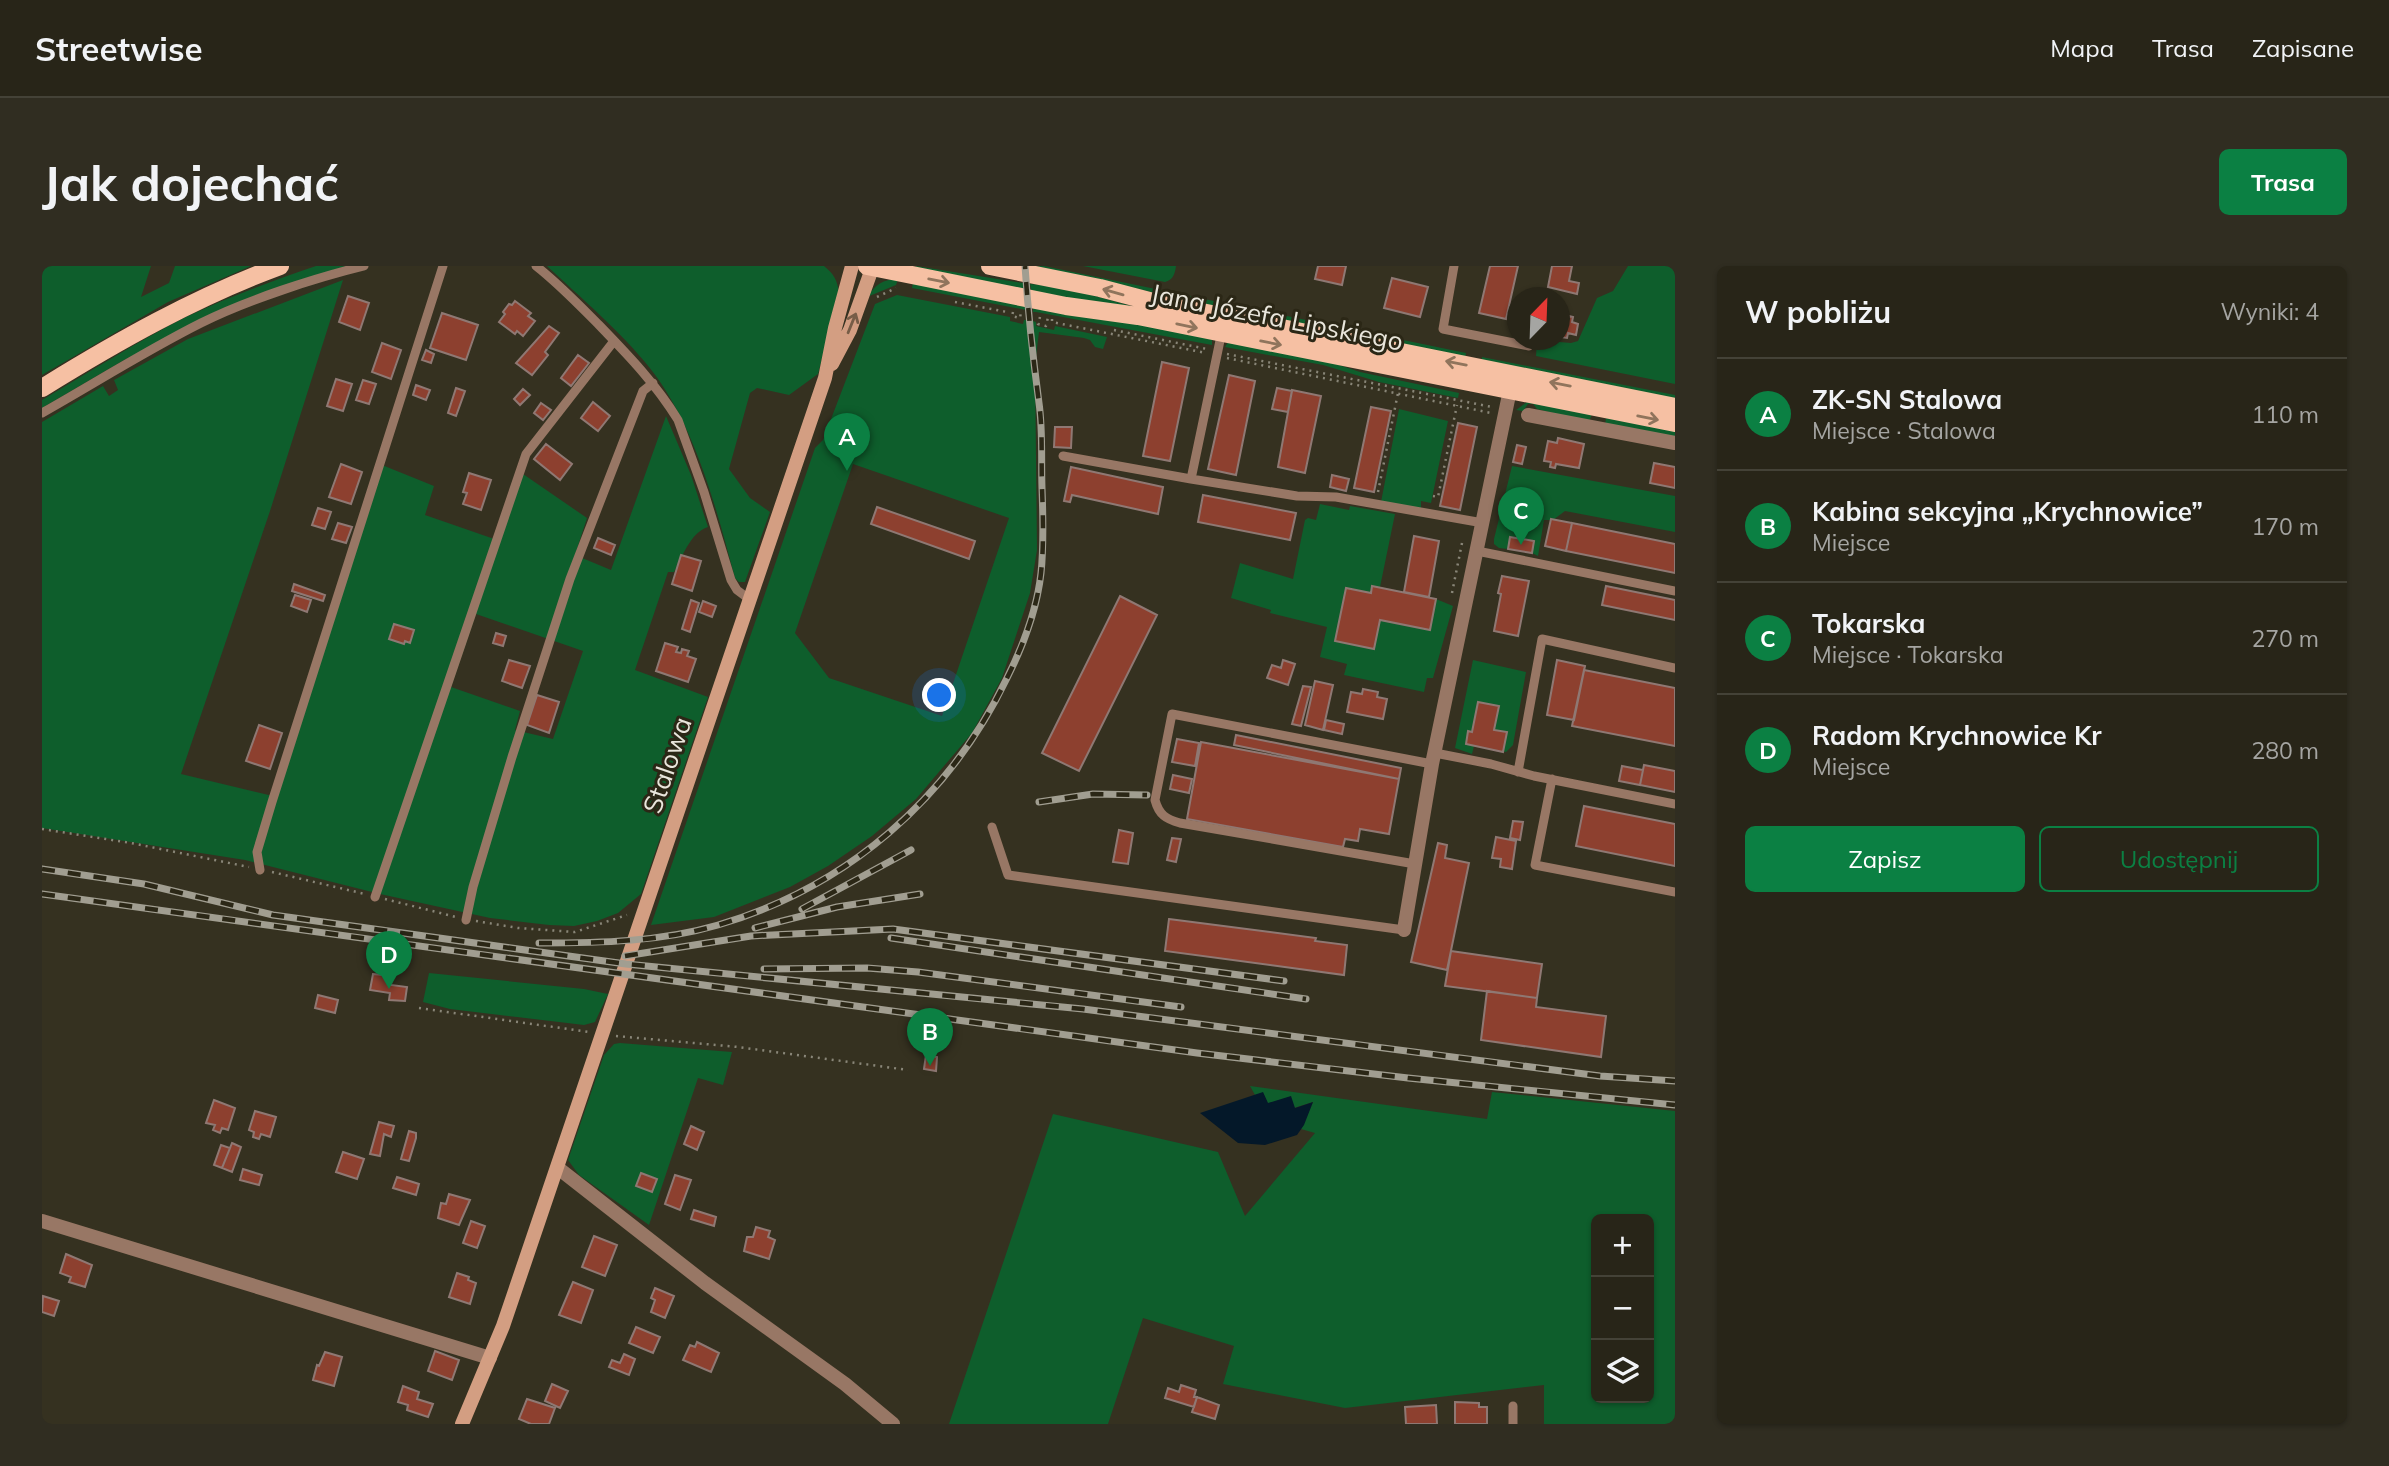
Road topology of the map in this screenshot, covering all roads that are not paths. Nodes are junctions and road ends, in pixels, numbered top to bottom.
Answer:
1 (280, 266) edge
2 (365, 266) edge
3 (443, 266) edge
4 (536, 266) edge
5 (852, 266) edge
6 (871, 266) edge
7 (990, 266) edge
8 (1454, 266) edge
9 (1223, 325) junction
10 (614, 341) junction
11 (1507, 342) edge
12 (1498, 372) junction
13 (1523, 377) junction
14 (825, 378) junction
15 (653, 383) junction
16 (42, 388) edge
17 (1510, 390) junction
18 (1675, 407) edge
19 (1600, 408) junction
20 (42, 414) edge
21 (1528, 415) dead end
22 (1675, 423) edge
23 (1596, 428) junction
24 (1675, 443) edge
25 (1063, 456) dead end
26 (1191, 479) junction
27 (1483, 523) junction
28 (1477, 551) junction
29 (1675, 591) edge
30 (749, 599) junction
31 (1675, 668) edge
32 (1433, 758) junction
33 (1518, 772) junction
34 (1552, 779) junction
35 (1675, 804) edge
36 (992, 827) dead end
37 (1415, 864) junction
38 (260, 870) road end
39 (1675, 892) edge
40 (375, 897) road end
41 (466, 920) road end
42 (1404, 930) joint
43 (558, 1168) junction
44 (42, 1221) edge
45 (490, 1358) junction
46 (1513, 1406) dead end
47 (462, 1424) edge
48 (893, 1424) edge
49 (1513, 1424) edge

1 - 16 main road
2 - 20 lane
3 - 38 lane
4 - 10 lane
5 - 14 street, Stalowa
6 -> 9 main road, Jana Józefa Lipskiego
14 -> 6 street, Stalowa
9 -> 7 main road, Jana Józefa Lipskiego
8 - 11 lane
12 -> 9 main road, Jana Józefa Lipskiego
9 -> 17 main road, Jana Józefa Lipskiego
9 - 26 lane
10 - 15 lane
10 - 40 lane
12 - 13 main road, Jana Józefa Lipskiego
12 - 17 street
13 - 17 street
18 -> 13 main road, Jana Józefa Lipskiego
14 - 30 street, Stalowa
15 - 30 lane
15 - 41 lane
17 - 19 main road, Jana Józefa Lipskiego
17 - 27 street
19 -> 22 main road, Jana Józefa Lipskiego
19 - 23 lane
21 - 23 street
23 - 24 street
25 - 26 lane
26 - 27 lane
27 - 28 street
28 - 29 lane
28 - 32 street
30 - 43 street, Stalowa
31 - 33 lane
32 - 33 lane
32 - 37 street
32 - 37 lane
33 - 34 lane
34 - 35 lane
34 - 39 lane
36 - 42 lane
37 - 42 street
43 - 45 street, Stalowa
43 - 48 street
44 - 45 street
45 - 47 street, Stalowa
46 - 49 lane

